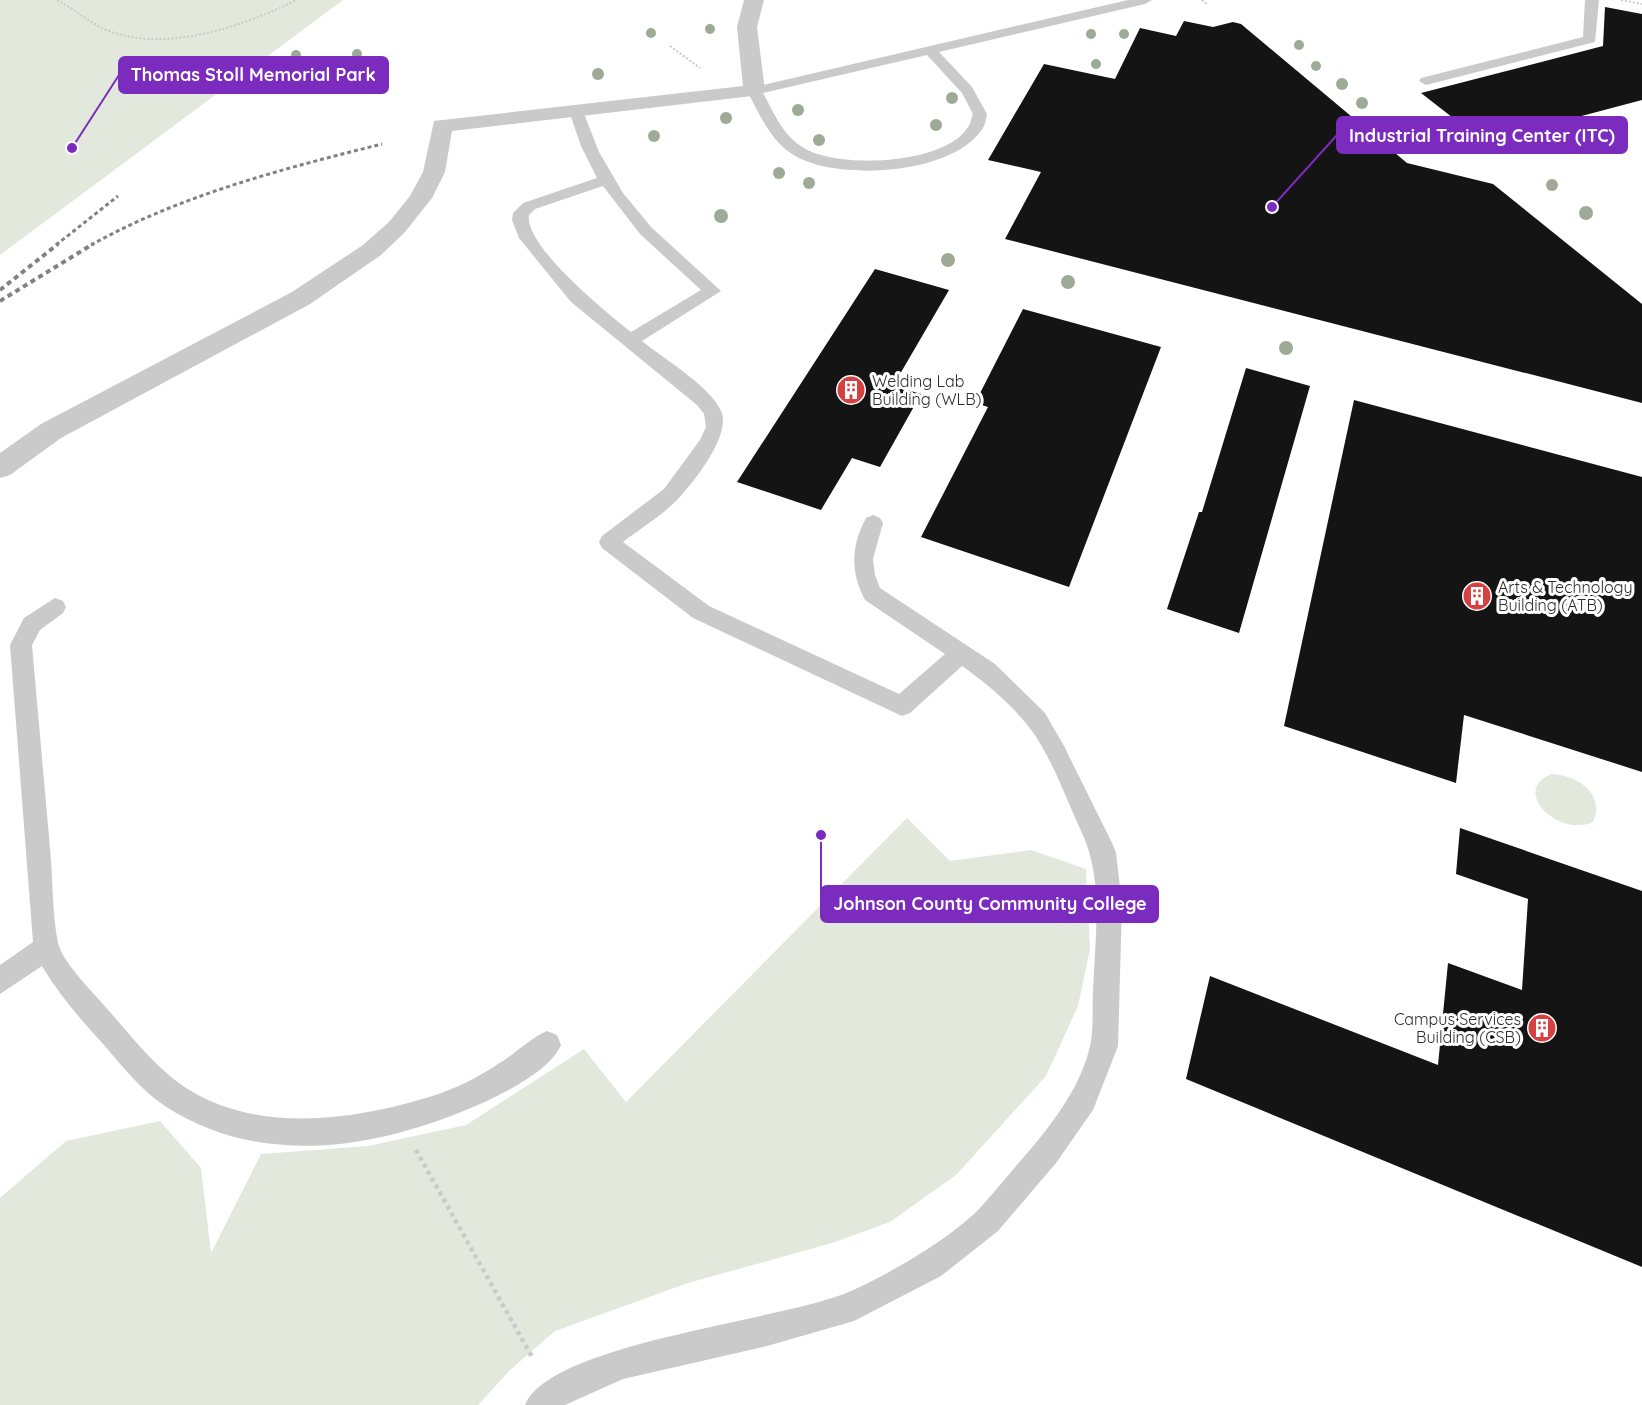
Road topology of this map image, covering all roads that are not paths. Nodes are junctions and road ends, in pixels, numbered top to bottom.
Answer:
1 (754, 0) edge
2 (1144, 0) edge
3 (1592, 0) edge
4 (930, 50) junction
5 (1426, 81) dead end
6 (754, 91) junction
7 (576, 111) junction
8 (606, 180) junction
9 (629, 341) junction
10 (0, 468) edge
11 (873, 523) dead end
12 (55, 607) dead end
13 (962, 652) junction
14 (46, 948) junction
15 (0, 981) edge
16 (547, 1045) dead end
17 (541, 1405) edge

1 - 6 street
2 - 4 lane
3 - 5 lane
4 - 6 lane
4 - 6 lane
6 - 7 street
7 - 8 lane
7 - 10 street
8 - 9 lane
8 - 9 lane
9 - 13 lane
11 - 13 lane
12 - 14 lane
13 - 17 lane
14 - 15 lane
14 - 16 lane

